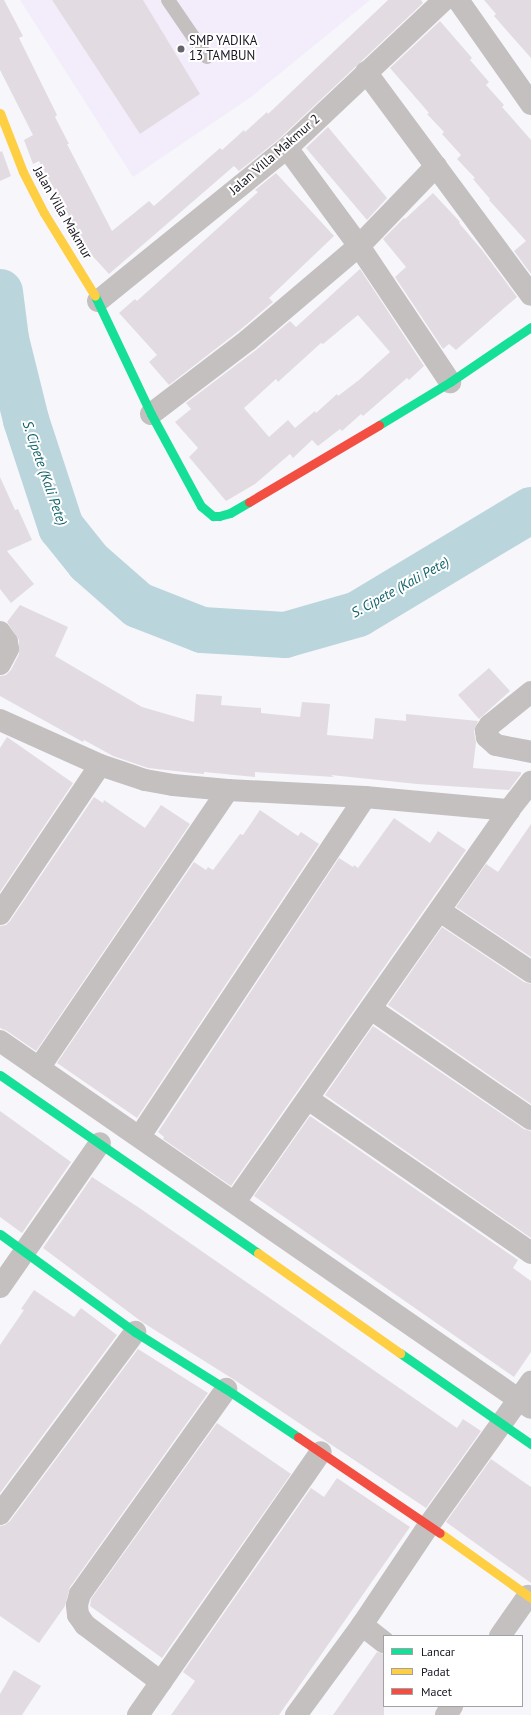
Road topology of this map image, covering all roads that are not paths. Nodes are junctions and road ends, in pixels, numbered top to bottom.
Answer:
1 (168, 0) edge
2 (444, 0) edge
3 (458, 0) edge
4 (207, 57) dead end
5 (366, 72) junction
6 (531, 104) edge
7 (0, 113) edge
8 (287, 148) junction
9 (436, 166) junction
10 (360, 246) junction
11 (531, 296) edge
12 (98, 301) junction
13 (531, 327) edge
14 (450, 382) junction
15 (151, 414) junction
16 (0, 632) edge
17 (0, 664) edge
18 (531, 692) edge
19 (0, 720) edge
20 (531, 752) edge
21 (100, 765) junction
22 (531, 782) edge
23 (228, 790) junction
24 (365, 797) junction
25 (509, 810) junction
26 (440, 911) junction
27 (0, 914) edge
28 (531, 972) edge
29 (371, 1009) junction
30 (0, 1041) edge
31 (39, 1068) junction
32 (0, 1074) edge
33 (308, 1099) junction
34 (531, 1119) edge
35 (140, 1136) junction
36 (100, 1143) junction
37 (235, 1202) junction
38 (0, 1234) edge
39 (24, 1252) junction
40 (531, 1253) edge
41 (0, 1287) edge
42 (135, 1332) junction
43 (226, 1389) junction
44 (527, 1396) edge
45 (501, 1423) junction
46 (531, 1444) edge
47 (321, 1452) junction
48 (0, 1514) edge
49 (429, 1525) junction
50 (529, 1597) edge
51 (362, 1625) junction
52 (501, 1635) edge
53 (383, 1641) edge
54 (161, 1682) junction
55 (138, 1715) edge
56 (296, 1715) edge

1 - 4 lane
2 - 5 street, Jalan Villa Makmur 2
3 - 6 street
5 - 8 street, Jalan Villa Makmur 2
5 - 9 street
7 - 12 street, Jalan Villa Makmur
8 - 10 street
8 - 12 street, Jalan Villa Makmur 2
9 - 10 street
9 - 11 street
10 - 14 street
10 - 15 street
12 - 15 street, Jalan Villa Makmur
13 - 14 street
14 - 15 street, Jalan Villa Makmur
16 - 17 street
18 - 20 street
19 - 21 street
21 - 23 street
21 - 27 street
22 - 25 street
23 - 24 street
23 - 31 street
24 - 25 street
24 - 35 street
25 - 26 street
26 - 28 street
26 - 29 street
29 - 33 street
29 - 34 street
30 - 31 street
31 - 35 street
32 - 36 street
33 - 37 street
33 - 40 street
35 - 37 street
36 - 39 street
36 - 45 street
37 - 44 street
38 - 39 street
39 - 41 street
39 - 42 street
42 - 43 street
42 - 48 street
43 - 47 street
43 - 54 street
44 - 45 street
45 - 46 street
45 - 49 street
47 - 49 street
47 - 54 street
49 - 50 street
49 - 51 street
50 - 52 street
51 - 53 street
51 - 56 street
54 - 55 street

